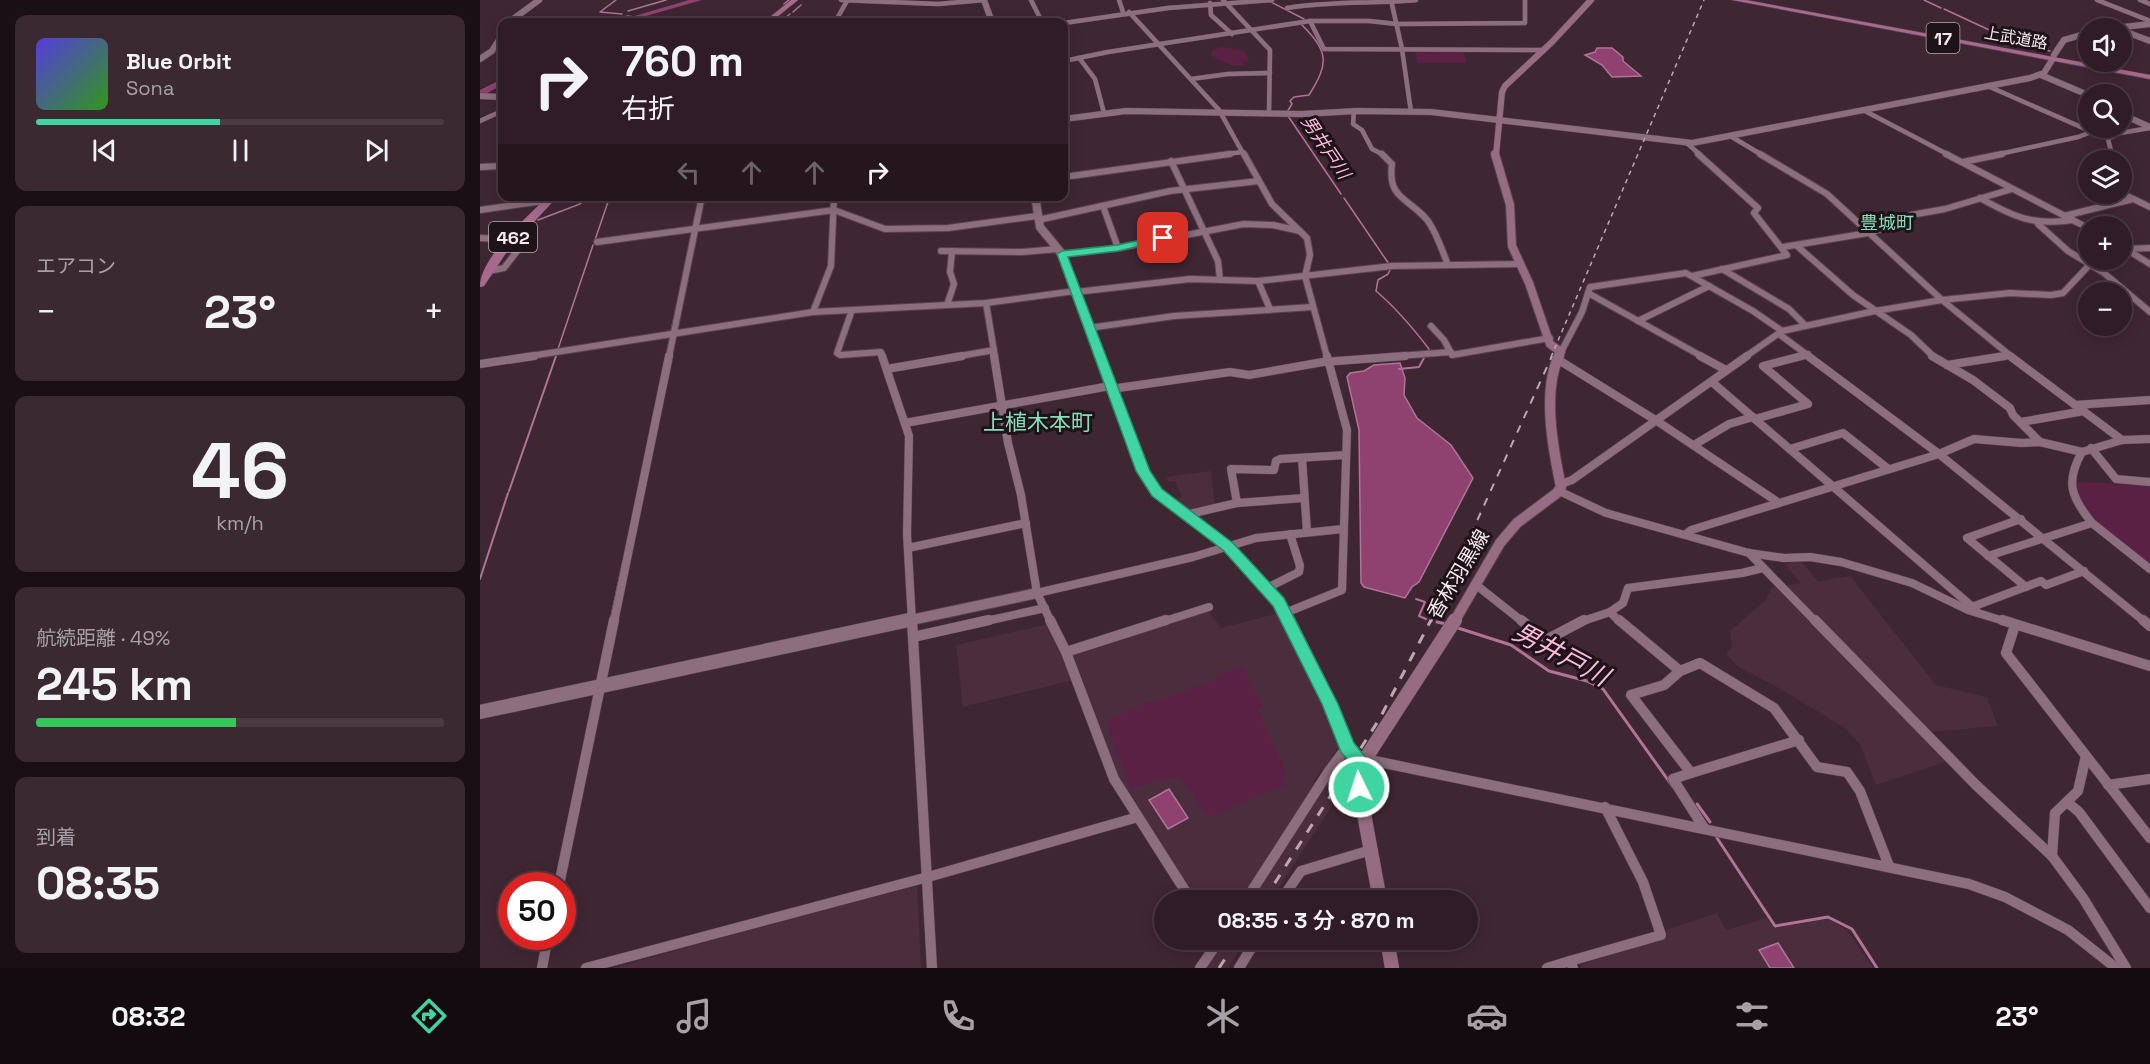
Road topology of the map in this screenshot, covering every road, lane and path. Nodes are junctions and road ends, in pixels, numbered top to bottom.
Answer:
1 (539, 0) edge
2 (795, 0) edge
3 (801, 0) edge
4 (841, 0) edge
5 (984, 0) edge
6 (1031, 0) edge
7 (1119, 0) edge
8 (1272, 0) edge
9 (1416, 0) edge
10 (1525, 0) edge
11 (1592, 0) edge
12 (1735, 0) edge
13 (1745, 0) edge
14 (2097, 0) edge
15 (2140, 0) edge
16 (891, 1) edge
17 (1223, 1) edge
18 (1392, 1) edge
19 (847, 2) edge
20 (1210, 3) junction
21 (2150, 4) edge
22 (1287, 8) dead end
23 (1126, 12) junction
24 (513, 18) edge
25 (771, 18) edge
26 (778, 18) edge
27 (837, 18) edge
28 (991, 18) edge
29 (1040, 18) edge
30 (1310, 21) junction
31 (1068, 22) edge
32 (2150, 22) edge
33 (1397, 24) junction
34 (2132, 26) edge
35 (1253, 30) junction
36 (1232, 34) junction
37 (2132, 34) edge
38 (2078, 36) edge
39 (498, 41) edge
40 (2150, 41) edge
41 (1158, 44) junction
42 (1402, 50) junction
43 (1544, 50) junction
44 (480, 59) edge
45 (1080, 59) junction
46 (1068, 60) edge
47 (1270, 73) junction
48 (2041, 75) junction
49 (2150, 76) edge
50 (1191, 79) junction
51 (1990, 87) junction
52 (2078, 90) edge
53 (480, 96) edge
54 (498, 97) edge
55 (1354, 111) junction
56 (1865, 111) junction
57 (1220, 112) junction
58 (1411, 112) junction
59 (498, 113) edge
60 (1104, 113) junction
61 (1269, 113) junction
62 (1068, 118) edge
63 (2132, 119) edge
64 (1500, 120) junction
65 (480, 121) edge
66 (2078, 126) edge
67 (2150, 128) edge
68 (1732, 137) junction
69 (2078, 137) edge
70 (1687, 143) junction
71 (2109, 150) edge
72 (1243, 152) junction
73 (1171, 161) junction
74 (1963, 162) junction
75 (498, 165) edge
76 (480, 167) edge
77 (1068, 176) edge
78 (1259, 181) junction
79 (1184, 189) junction
80 (2012, 189) junction
81 (1980, 198) junction
82 (2133, 199) joint
83 (533, 201) edge
84 (543, 201) edge
85 (549, 201) edge
86 (701, 201) edge
87 (834, 201) edge
88 (1036, 201) edge
89 (1103, 206) junction
90 (2150, 207) edge
91 (480, 210) edge
92 (834, 210) junction
93 (2064, 216) junction
94 (1038, 218) junction
95 (2073, 220) junction
96 (2078, 223) edge
97 (2038, 224) junction
98 (695, 229) junction
99 (1203, 231) junction
100 (1302, 232) junction
101 (1868, 233) junction
102 (480, 238) edge
103 (503, 239) junction
104 (597, 242) dead end
105 (1797, 246) junction
106 (1783, 247) junction
107 (1118, 248) junction
108 (2132, 248) edge
109 (2150, 248) edge
110 (518, 250) dead end
111 (941, 251) dead end
112 (952, 251) junction
113 (1060, 251) junction
114 (2132, 253) edge
115 (2078, 254) edge
116 (1519, 264) junction
117 (2150, 264) edge
118 (1448, 265) junction
119 (1722, 269) junction
120 (2084, 270) edge
121 (2100, 270) edge
122 (482, 271) edge
123 (1305, 276) junction
124 (1692, 276) junction
125 (1220, 280) junction
126 (1258, 281) junction
127 (480, 285) edge
128 (1709, 285) junction
129 (1075, 291) junction
130 (1588, 293) junction
131 (1941, 300) junction
132 (986, 303) junction
133 (947, 305) junction
134 (1313, 307) junction
135 (1270, 309) junction
136 (852, 310) junction
137 (1875, 311) junction
138 (813, 312) junction
139 (2150, 312) edge
140 (1638, 321) junction
141 (1805, 325) junction
142 (1431, 326) dead end
143 (1089, 328) junction
144 (1781, 333) junction
145 (674, 334) junction
146 (1550, 338) junction
147 (994, 350) junction
148 (1451, 352) junction
149 (1808, 354) junction
150 (2009, 355) junction
151 (1559, 356) junction
152 (1329, 362) junction
153 (480, 364) edge
154 (1947, 364) junction
155 (887, 369) junction
156 (1726, 370) junction
157 (1712, 382) junction
158 (1110, 388) junction
159 (2150, 400) edge
160 (1004, 405) junction
161 (2075, 405) junction
162 (2084, 411) junction
163 (1754, 418) junction
164 (1658, 421) junction
165 (2021, 422) junction
166 (905, 423) junction
167 (2150, 439) edge
168 (2122, 440) junction
169 (2040, 442) junction
170 (1694, 445) junction
171 (2091, 448) junction
172 (1790, 449) junction
173 (2082, 452) junction
174 (1939, 454) junction
175 (1346, 455) junction
176 (1302, 458) junction
177 (1887, 468) junction
178 (2150, 482) edge
179 (1833, 486) junction
180 (1560, 488) junction
181 (1304, 498) junction
182 (1779, 502) junction
183 (1237, 503) junction
184 (1185, 515) junction
185 (2021, 519) junction
186 (1026, 523) junction
187 (2092, 523) junction
188 (1344, 529) junction
189 (1307, 532) junction
190 (1290, 534) junction
191 (1686, 534) junction
192 (2044, 537) junction
193 (1228, 547) junction
194 (908, 548) junction
195 (1749, 553) junction
196 (1988, 556) junction
197 (1763, 568) junction
198 (2150, 569) edge
199 (2084, 571) junction
200 (1475, 584) junction
201 (2026, 587) junction
202 (1267, 588) junction
203 (1037, 593) junction
204 (1209, 606) dead end
205 (1045, 608) junction
206 (1976, 610) junction
207 (1610, 612) junction
208 (1285, 613) junction
209 (912, 621) junction
210 (2015, 625) junction
211 (2150, 626) edge
212 (913, 637) junction
213 (1066, 652) junction
214 (2150, 666) edge
215 (1680, 671) junction
216 (601, 686) junction
217 (480, 712) edge
218 (1799, 740) junction
219 (1347, 747) junction
220 (2086, 756) junction
221 (1364, 762) junction
222 (1691, 773) junction
223 (2150, 779) edge
224 (2108, 785) junction
225 (2067, 802) junction
226 (1605, 807) junction
227 (1138, 817) junction
228 (1704, 828) junction
229 (2150, 838) edge
230 (1371, 850) junction
231 (2052, 856) junction
232 (1889, 866) junction
233 (562, 872) edge
234 (928, 878) junction
235 (1185, 890) edge
236 (1252, 890) edge
237 (1288, 890) edge
238 (1378, 890) edge
239 (2150, 908) edge
240 (545, 950) edge
241 (1212, 950) edge
242 (1250, 950) edge
243 (1389, 950) edge
244 (1572, 964) edge
245 (542, 968) edge
246 (586, 968) edge
247 (932, 968) edge
248 (1200, 968) edge
249 (1239, 968) edge
250 (1392, 968) edge
251 (1547, 968) edge
252 (2116, 968) edge
253 (2126, 968) edge

1 - 24 street
2 - 25 highway
3 - 26 highway
4 - 19 street
5 - 16 street
5 - 28 street
6 - 29 street
7 - 23 street
8 - 17 street
9 - 18 street
10 - 33 street
11 - 43 main road
12 - 49 highway, 上武道路 / 17
13 - 49 highway, 上武道路 / 17
14 - 32 street
15 - 21 street
16 - 19 street
17 - 20 street
17 - 35 street
18 - 22 street
18 - 33 street
19 - 27 street
20 - 23 street
20 - 36 street
23 - 31 street
23 - 41 street
30 - 33 street
30 - 35 street
30 - 42 street
32 - 34 street
33 - 42 street
35 - 36 street
35 - 47 street
36 - 41 street
37 - 40 street
38 - 48 street
39 - 44 street
41 - 45 street
41 - 50 street
42 - 43 street
42 - 58 street
43 - 64 main road
45 - 46 street
45 - 60 street
47 - 50 street
47 - 61 street
48 - 51 street
48 - 52 street
50 - 57 street
51 - 56 street
51 - 66 street
53 - 54 street
55 - 58 street
55 - 61 street
55 - 118 street
56 - 68 street
56 - 74 street
57 - 60 street
57 - 61 street
57 - 72 street
58 - 64 street
59 - 65 street
60 - 62 street
63 - 67 street
64 - 70 street
64 - 116 main road
67 - 71 street
68 - 70 street
68 - 101 street
69 - 74 street
70 - 106 street
72 - 73 street
72 - 78 street
73 - 77 street
73 - 79 street
74 - 80 street
75 - 76 street
78 - 79 street
78 - 100 street
79 - 89 street
79 - 99 street
80 - 81 street
80 - 93 street
81 - 97 street
81 - 101 street
82 - 90 street
82 - 93 street
83 - 91 street
84 - 103 highway, 462
85 - 122 highway, 462
86 - 98 street
87 - 92 street
88 - 94 street
89 - 94 street
89 - 107 street
92 - 94 street
92 - 98 street
92 - 138 street
93 - 95 street
94 - 113 street
95 - 96 street
95 - 97 street
97 - 115 street
98 - 104 street
98 - 145 street
99 - 100 street
99 - 107 street
99 - 125 street
100 - 123 street
101 - 105 street
101 - 131 street
102 - 103 street
103 - 122 highway, 462
105 - 106 street
105 - 137 street
106 - 119 street
107 - 113 street
108 - 109 street
110 - 122 street
111 - 112 street
112 - 113 street
112 - 133 street
113 - 129 street
114 - 117 street
116 - 118 street
116 - 146 main road
118 - 123 street
119 - 124 street
119 - 141 street
120 - 131 street
121 - 139 street
122 - 127 highway, 462
123 - 126 street
123 - 134 street
124 - 128 street
124 - 130 street
125 - 126 street
125 - 129 street
126 - 135 street
128 - 140 street
128 - 144 street
129 - 132 street
129 - 143 street
130 - 140 street
130 - 151 street
131 - 137 street
131 - 150 street
132 - 133 street
132 - 147 street
133 - 136 street
134 - 135 street
134 - 152 street
135 - 143 street
136 - 138 street
136 - 155 street
137 - 141 street
137 - 154 street
138 - 145 street
140 - 156 street
141 - 144 street
142 - 148 street
143 - 158 street
144 - 149 street
144 - 156 street
145 - 153 street
145 - 216 street
146 - 148 street
146 - 151 main road
147 - 155 street
147 - 160 street
148 - 152 street
149 - 163 street
149 - 174 street
150 - 154 street
150 - 161 street
151 - 164 street
151 - 180 main road
152 - 158 street
152 - 175 street
154 - 165 street
155 - 166 street
156 - 157 street
157 - 163 street
157 - 164 street
158 - 160 street
158 - 184 street
159 - 161 street
160 - 166 street
160 - 186 street
161 - 162 street
162 - 165 street
162 - 168 street
163 - 170 street
163 - 172 street
164 - 170 street
164 - 180 street
165 - 169 street
166 - 194 street
167 - 168 street
168 - 171 street
169 - 173 street
169 - 174 street
170 - 182 street
171 - 173 street
171 - 178 street
172 - 177 street
172 - 179 street
173 - 187 street
174 - 177 street
174 - 185 street
175 - 176 street
175 - 188 street
176 - 181 street
176 - 183 street
177 - 179 street
179 - 182 street
179 - 206 street
180 - 191 street
180 - 200 main road, 香林羽黒線
181 - 183 street
181 - 189 street
182 - 191 street
183 - 184 street
184 - 193 street
185 - 192 street
185 - 196 street
186 - 194 street
186 - 203 street
187 - 192 street
187 - 198 street
188 - 189 street
188 - 208 street
189 - 190 street
190 - 193 street
190 - 202 street
191 - 195 street
192 - 196 street
192 - 199 street
193 - 202 street
193 - 203 street
194 - 209 street
195 - 197 street
195 - 206 street
196 - 201 street
197 - 207 street
197 - 231 street
199 - 201 street
199 - 211 street
200 - 207 street
200 - 221 main road, 香林羽黒線
201 - 206 street
202 - 208 street
203 - 205 street
203 - 209 street
204 - 213 street
205 - 212 street
205 - 213 street
206 - 210 street
207 - 215 street
208 - 219 street
209 - 212 street
209 - 216 street
210 - 214 street
210 - 220 street
212 - 234 street
213 - 227 street
215 - 218 street
215 - 222 street
216 - 217 street
216 - 233 street
218 - 222 street
218 - 232 street
219 - 221 street
219 - 236 street
220 - 224 street
220 - 225 street
221 - 226 street
221 - 230 main road, 香林羽黒線
222 - 228 street
223 - 224 street
224 - 229 street
225 - 231 street
225 - 239 street
226 - 228 street
226 - 244 street
227 - 234 street
227 - 235 street
228 - 232 street
230 - 237 street
230 - 238 main road, 香林羽黒線
231 - 253 street
232 - 252 street
234 - 246 street
234 - 247 street
240 - 245 street
241 - 248 street
242 - 249 street
243 - 250 main road
244 - 251 street

